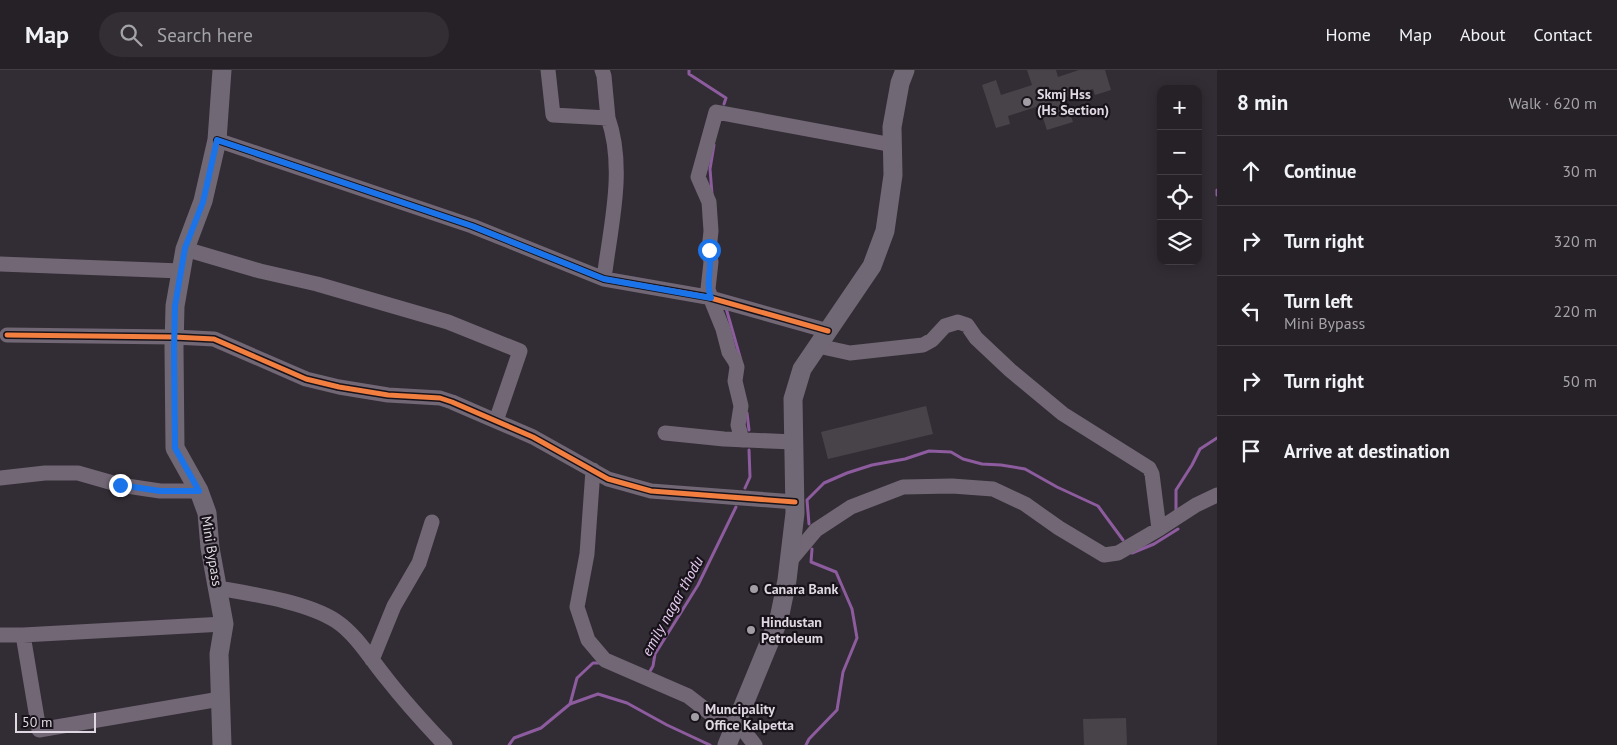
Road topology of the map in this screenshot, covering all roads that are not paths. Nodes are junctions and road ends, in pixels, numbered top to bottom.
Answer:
1 (222, 70) edge
2 (548, 70) edge
3 (602, 70) edge
4 (905, 70) edge
5 (608, 118) junction
6 (217, 140) junction
7 (893, 145) junction
8 (185, 248) junction
9 (0, 264) edge
10 (181, 271) junction
11 (604, 279) junction
12 (710, 298) junction
13 (7, 335) dead end
14 (174, 337) junction
15 (823, 338) junction
16 (496, 420) junction
17 (665, 433) dead end
18 (742, 440) junction
19 (794, 442) junction
20 (593, 470) junction
21 (0, 478) edge
22 (199, 491) junction
23 (1217, 495) edge
24 (795, 502) junction
25 (432, 522) dead end
26 (1159, 529) junction
27 (790, 561) junction
28 (218, 588) junction
29 (224, 624) junction
30 (23, 634) junction
31 (0, 635) edge
32 (372, 660) junction
33 (220, 699) junction
34 (732, 734) edge
35 (222, 745) edge
36 (445, 745) edge
37 (755, 745) edge

1 - 6 main road, Mini Bypass
2 - 5 street
3 - 5 street
4 - 7 main road
5 - 11 street
6 - 8 main road, Mini Bypass
6 - 11 street
7 - 12 street
7 - 15 main road
8 - 10 main road, Mini Bypass
8 - 16 street
9 - 10 street
10 - 14 main road, Mini Bypass
11 - 12 street
12 - 15 street
12 - 18 street
13 - 14 street
14 - 16 street
14 - 22 main road, Mini Bypass
15 - 19 main road
15 - 26 street
16 - 20 street
17 - 18 street
18 - 19 street
19 - 24 main road
20 - 24 street
20 - 34 street
21 - 22 street
22 - 28 main road, Mini Bypass
23 - 26 street
24 - 27 main road
25 - 32 street
26 - 27 street
27 - 34 main road
28 - 29 main road, Mini Bypass
28 - 32 street
29 - 30 street
29 - 33 main road, Mini Bypass
30 - 31 street
30 - 33 street
32 - 36 street
33 - 35 main road, Mini Bypass
34 - 37 street

